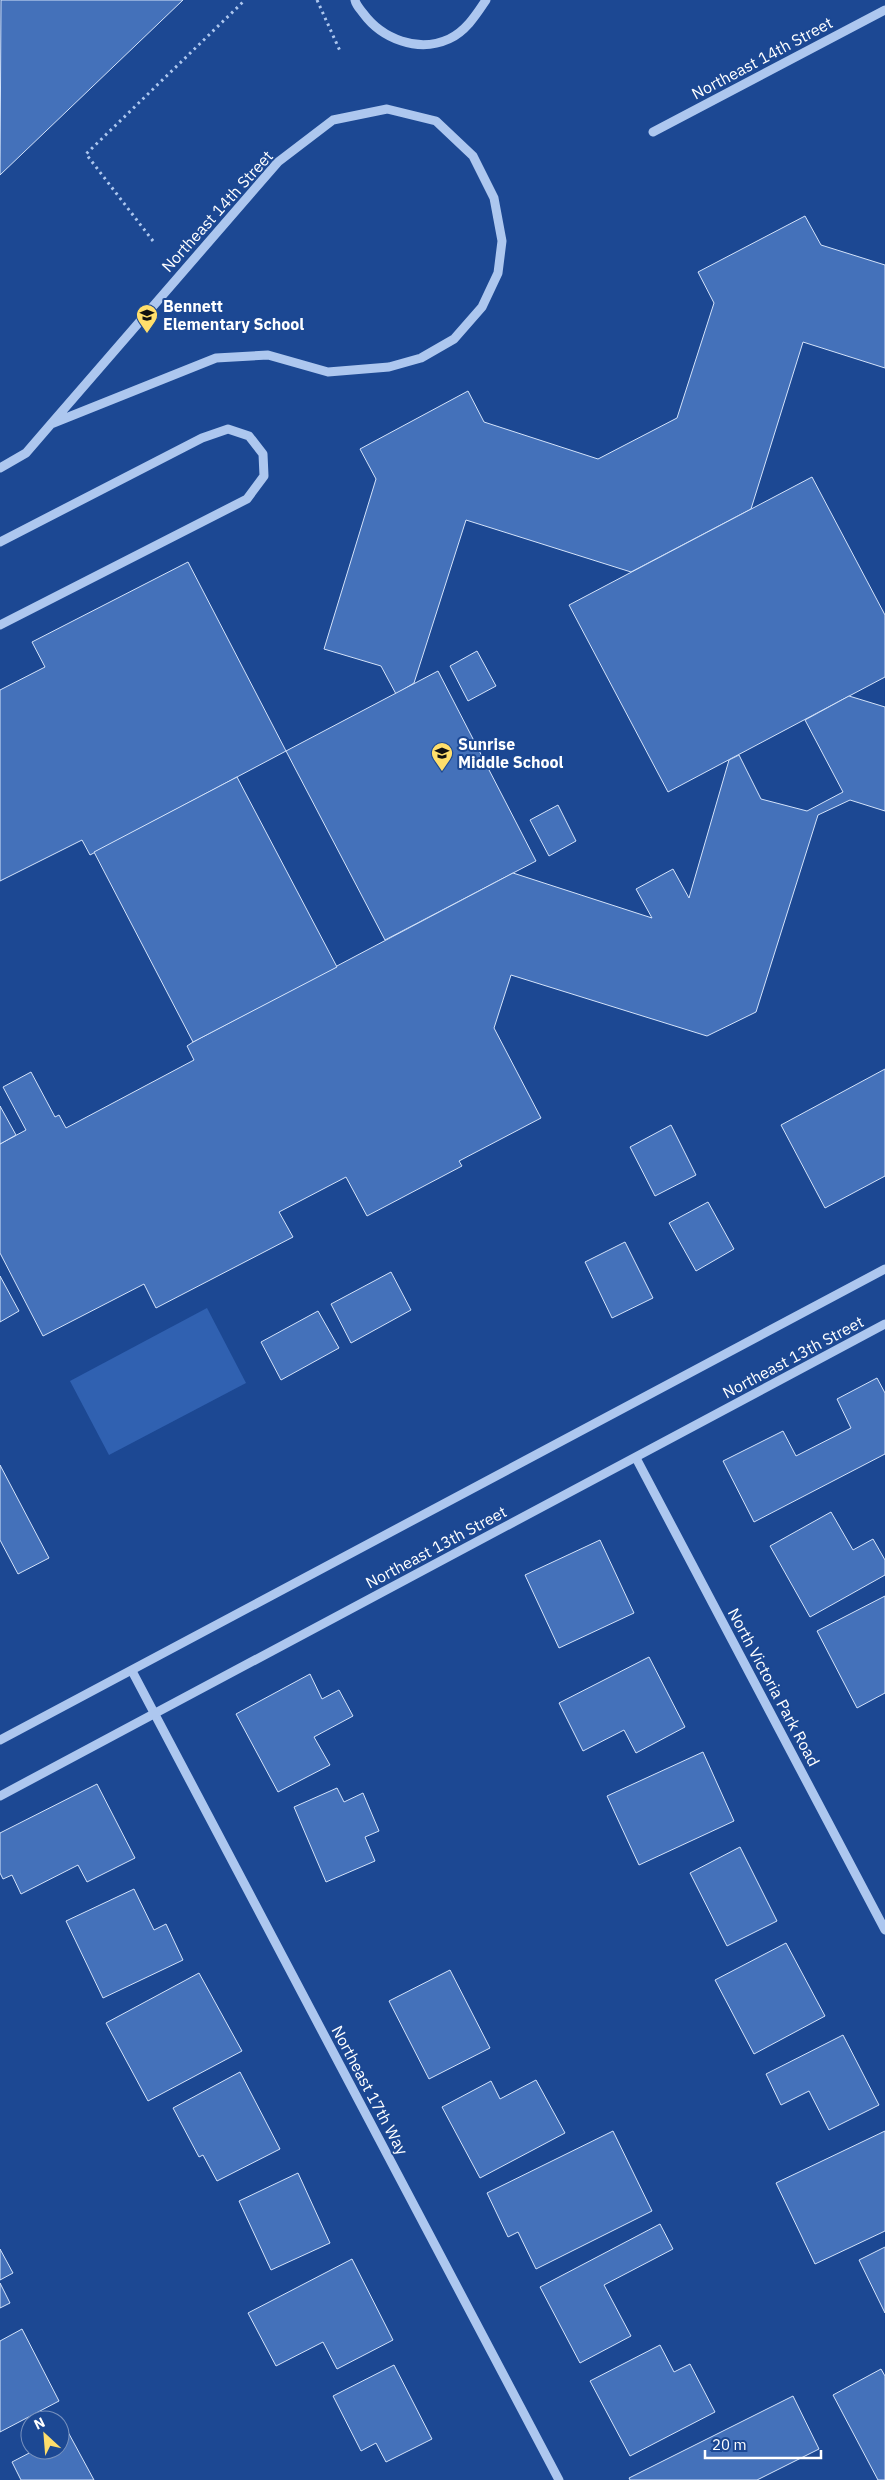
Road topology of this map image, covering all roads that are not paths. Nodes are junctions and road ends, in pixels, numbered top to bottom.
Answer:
1 (355, 0) edge
2 (486, 0) edge
3 (885, 10) edge
4 (653, 132) dead end
5 (51, 424) junction
6 (0, 468) edge
7 (0, 542) edge
8 (0, 625) edge
9 (885, 1269) edge
10 (885, 1324) edge
11 (636, 1458) junction
12 (132, 1671) junction
13 (155, 1713) junction
14 (0, 1740) edge
15 (0, 1796) edge
16 (885, 1930) edge
17 (559, 2480) edge

1 - 2 street
3 - 4 street, Northeast 14th Street
5 - 5 street, Northeast 14th Street
5 - 6 street, Northeast 14th Street
7 - 8 street
9 - 12 street, Northeast 13th Street
10 - 11 street, Northeast 13th Street
11 - 13 street, Northeast 13th Street
11 - 16 street, North Victoria Park Road
12 - 13 street, Northeast 17th Way
12 - 14 street, Northeast 13th Street
13 - 15 street, Northeast 13th Street
13 - 17 street, Northeast 17th Way

